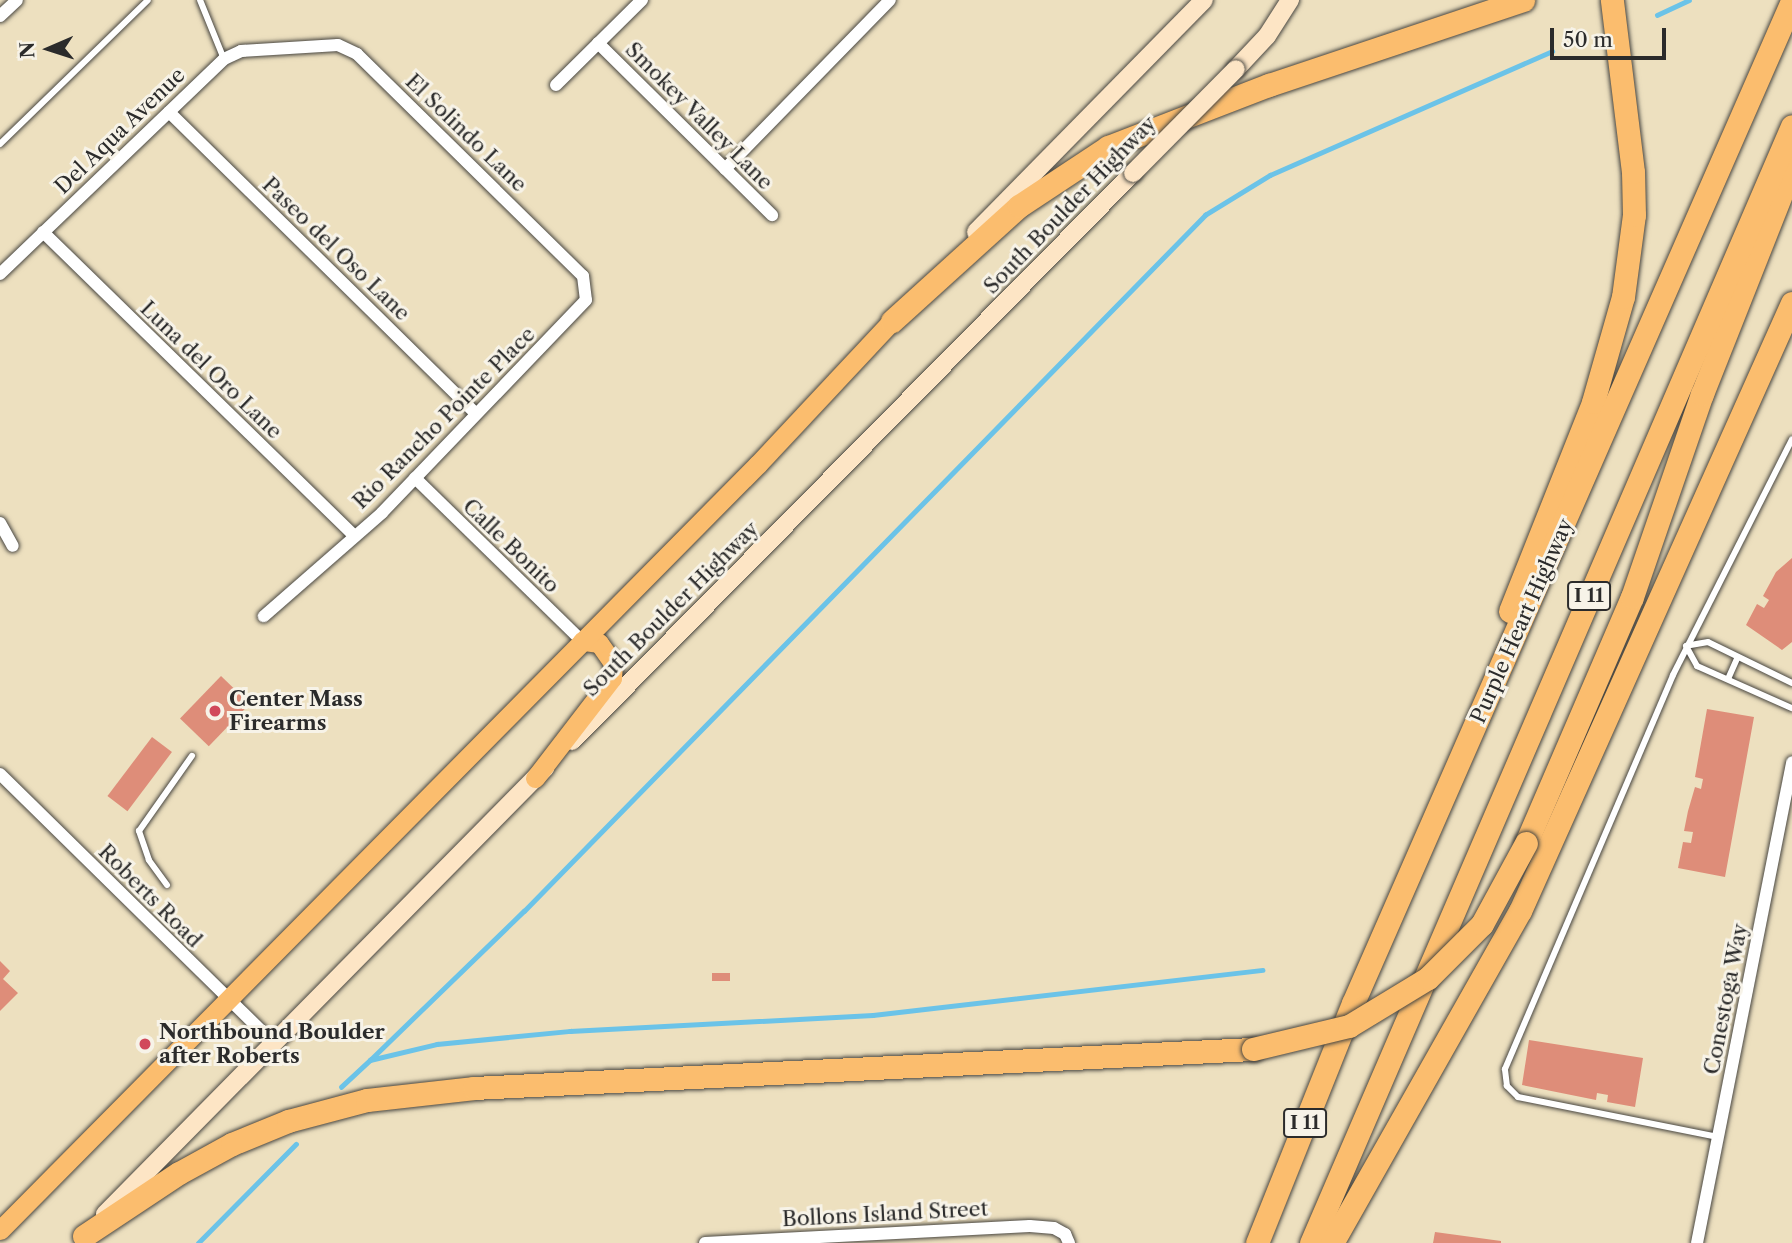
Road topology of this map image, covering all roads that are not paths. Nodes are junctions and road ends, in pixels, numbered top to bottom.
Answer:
1 (17, 0) edge
2 (148, 0) edge
3 (200, 0) edge
4 (642, 0) edge
5 (890, 0) edge
6 (1204, 0) edge
7 (1290, 0) edge
8 (1523, 0) edge
9 (1792, 1) edge
10 (1613, 6) edge
11 (0, 16) edge
12 (598, 43) junction
13 (283, 47) joint
14 (225, 59) junction
15 (556, 85) dead end
16 (169, 112) junction
17 (1792, 126) edge
18 (0, 144) edge
19 (1792, 167) edge
20 (725, 169) junction
21 (772, 215) dead end
22 (43, 232) junction
23 (0, 274) edge
24 (586, 300) joint
25 (1792, 303) edge
26 (892, 321) junction
27 (475, 413) junction
28 (1792, 439) edge
29 (415, 478) junction
30 (0, 523) edge
31 (352, 534) junction
32 (13, 546) dead end
33 (264, 616) dead end
34 (582, 641) junction
35 (1686, 646) junction
36 (1738, 657) junction
37 (1728, 679) junction
38 (1792, 683) edge
39 (1792, 708) edge
40 (192, 756) dead end
41 (1792, 762) edge
42 (1, 776) edge
43 (535, 778) junction
44 (167, 885) dead end
45 (227, 1000) junction
46 (1353, 1003) junction
47 (274, 1044) junction
48 (1718, 1137) junction
49 (0, 1230) edge
50 (883, 1238) edge
51 (80, 1239) edge
52 (1067, 1239) edge
53 (705, 1243) edge
54 (1257, 1243) edge
55 (1311, 1243) edge
56 (1332, 1243) edge
57 (1697, 1243) edge

1 - 11 street
2 - 18 lane
3 - 14 lane
4 - 12 street
5 - 20 street
6 - 26 main road, South Boulder Highway
7 - 43 main road, South Boulder Highway, bridge
8 - 26 highway
9 - 46 highway, Purple Heart Highway / I 11
10 - 46 highway
12 - 15 street
12 - 20 street, Smokey Valley Lane
13 - 14 street, Del Aqua Avenue
13 - 24 street, El Solindo Lane
14 - 16 street, Del Aqua Avenue
16 - 22 street, Del Aqua Avenue
16 - 27 street, Paseo del Oso Lane
17 - 55 highway, I 11
19 - 51 highway, bridge
20 - 21 street, Smokey Valley Lane
22 - 23 street, Del Aqua Avenue
22 - 31 street, Luna del Oro Lane
24 - 27 street, Rio Rancho Pointe Place
25 - 56 highway
26 - 34 main road, South Boulder Highway
27 - 29 street, Rio Rancho Pointe Place
28 - 35 lane
29 - 31 street, Rio Rancho Pointe Place
29 - 34 street, Calle Bonito
30 - 32 street
31 - 33 street, Rio Rancho Pointe Place
34 - 43 main road
34 - 45 main road, South Boulder Highway
35 - 36 lane
35 - 37 lane
35 - 48 lane
36 - 37 lane
36 - 38 lane
37 - 39 lane
40 - 44 lane
41 - 48 street, Conestoga Way
42 - 45 street, Roberts Road
43 - 47 main road, South Boulder Highway
45 - 47 street, Roberts Road
45 - 49 main road, South Boulder Highway
46 - 54 highway, Purple Heart Highway / I 11
47 - 51 main road, South Boulder Highway
48 - 57 street, Conestoga Way
50 - 52 street, Bollons Island Street
50 - 53 street, Bollons Island Street

